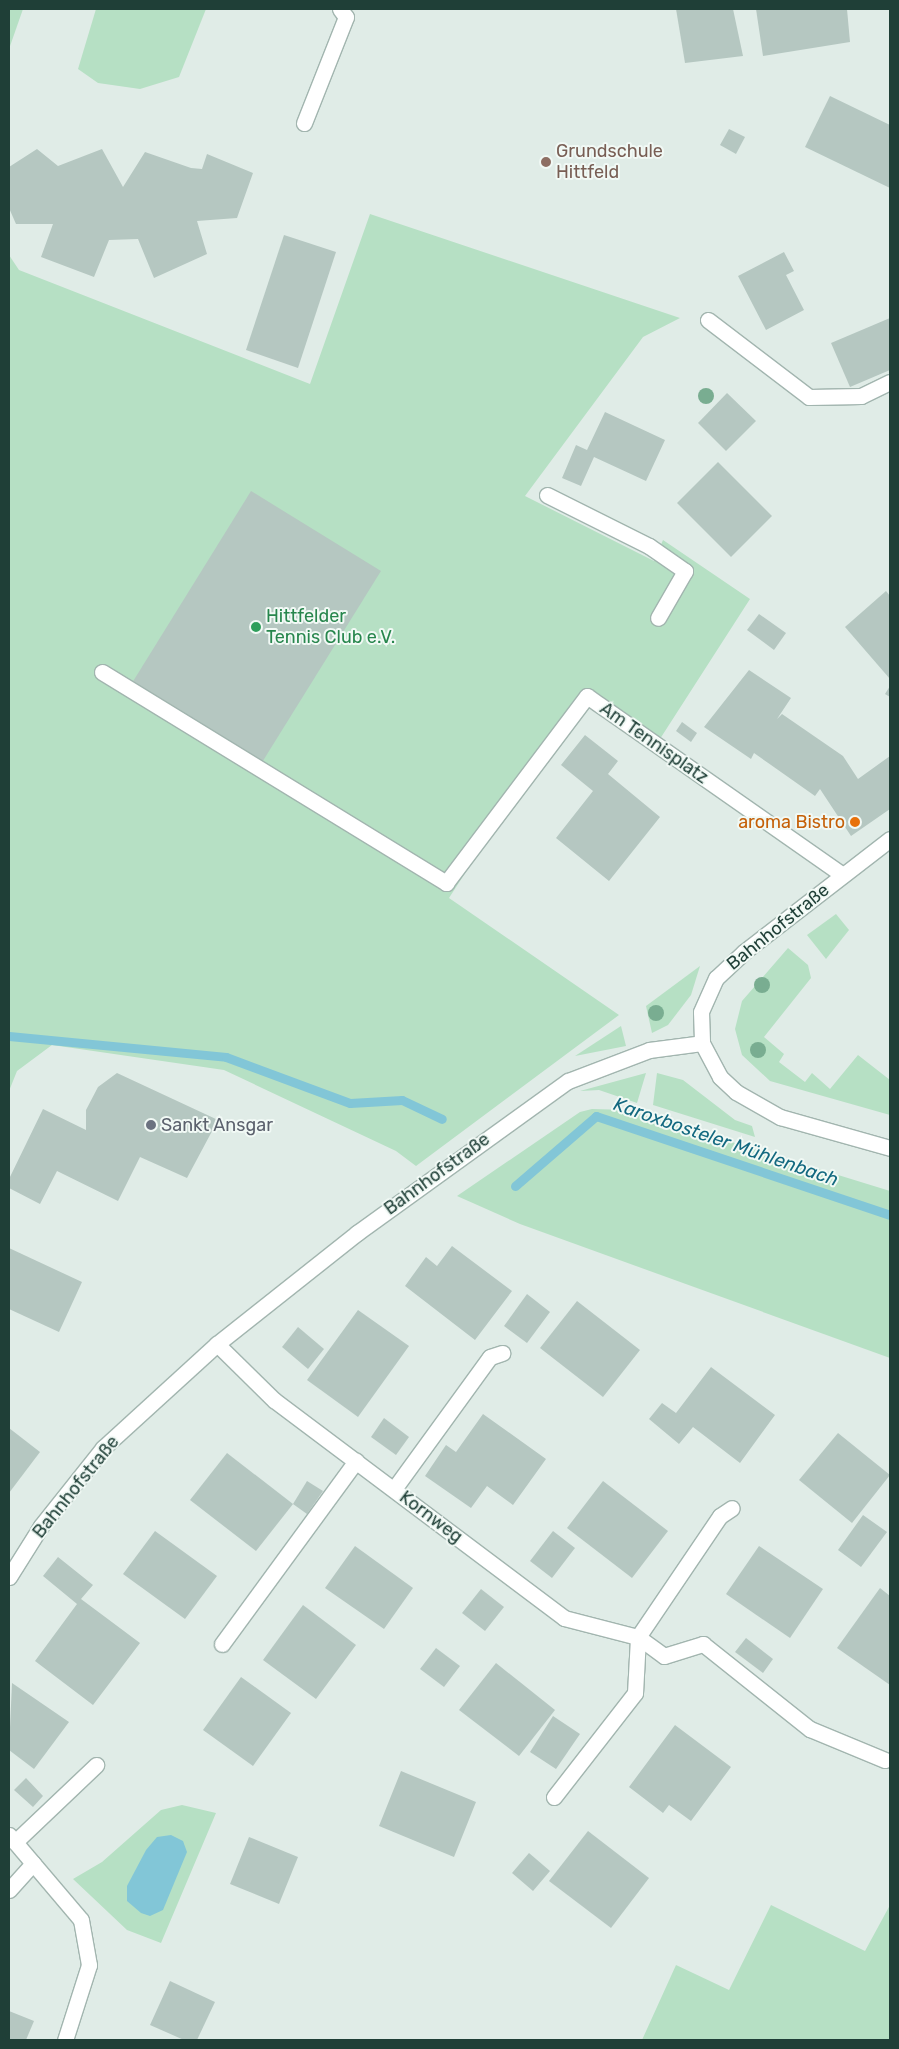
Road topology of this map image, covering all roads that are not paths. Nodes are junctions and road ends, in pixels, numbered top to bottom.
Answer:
1 (340, 9) edge
2 (304, 123) dead end
3 (708, 320) dead end
4 (890, 382) edge
5 (547, 495) dead end
6 (658, 618) dead end
7 (102, 672) dead end
8 (890, 839) edge
9 (844, 875) junction
10 (702, 1043) junction
11 (890, 1148) edge
12 (217, 1344) junction
13 (502, 1353) dead end
14 (356, 1461) junction
15 (394, 1489) junction
16 (732, 1508) dead end
17 (9, 1577) edge
18 (638, 1637) junction
19 (222, 1644) dead end
20 (885, 1760) dead end
21 (96, 1766) dead end
22 (554, 1798) dead end
23 (12, 1839) edge
24 (34, 1863) junction
25 (9, 1890) edge
26 (65, 2040) edge

1 - 2 street
3 - 4 street
5 - 6 street
7 - 9 street, Am Tennisplatz
8 - 9 street, Bahnhofstraße
9 - 10 street, Bahnhofstraße
10 - 11 street
10 - 12 street, Bahnhofstraße
12 - 14 street, Kornweg
12 - 17 street, Bahnhofstraße
13 - 15 street
14 - 15 street, Kornweg
14 - 19 street
15 - 18 street, Kornweg
16 - 18 street
18 - 20 street, Kornweg
18 - 22 street
21 - 23 street
23 - 24 street
24 - 25 street
24 - 26 street

